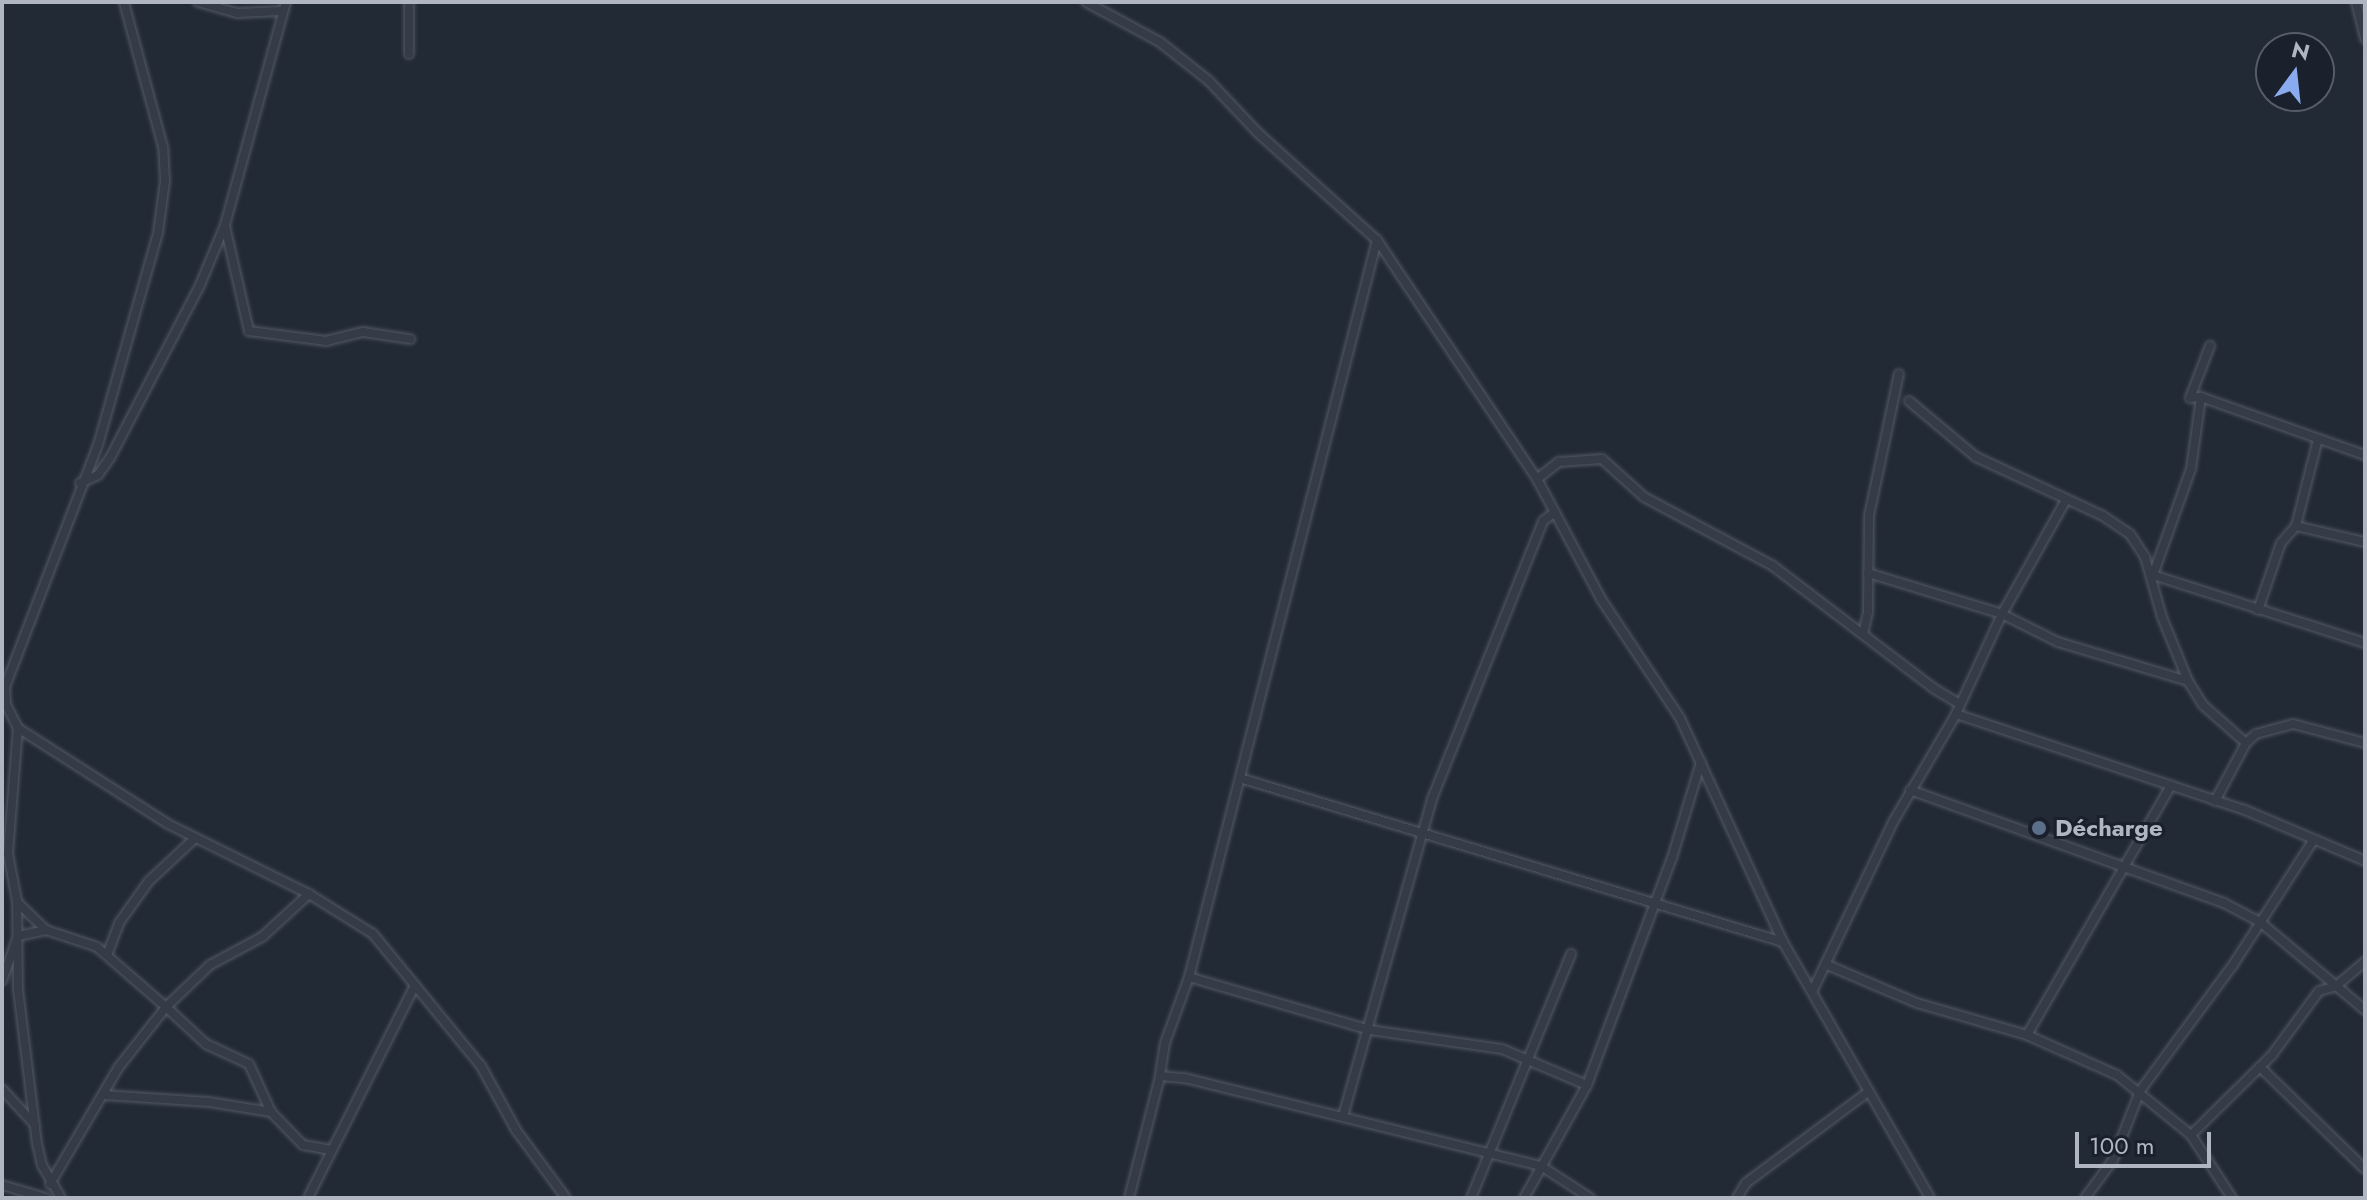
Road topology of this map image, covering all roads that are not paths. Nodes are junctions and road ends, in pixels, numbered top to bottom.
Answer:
1 (124, 2) edge
2 (198, 2) edge
3 (286, 2) edge
4 (409, 2) edge
5 (1086, 2) edge
6 (2356, 2) edge
7 (281, 11) junction
8 (2365, 39) edge
9 (409, 54) dead end
10 (225, 225) junction
11 (1377, 240) junction
12 (410, 339) dead end
13 (2210, 346) dead end
14 (1899, 374) dead end
15 (2201, 397) junction
16 (1909, 401) dead end
17 (2318, 439) junction
18 (2365, 455) edge
19 (1537, 479) junction
20 (79, 483) junction
21 (2066, 500) junction
22 (1555, 512) junction
23 (2296, 526) junction
24 (2365, 542) edge
25 (1868, 573) junction
26 (2153, 575) junction
27 (2258, 610) junction
28 (2002, 614) junction
29 (1863, 634) junction
30 (2365, 643) edge
31 (2188, 681) junction
32 (4, 686) edge
33 (1960, 704) junction
34 (1956, 714) junction
35 (18, 728) junction
36 (2246, 743) junction
37 (2365, 743) edge
38 (1702, 761) junction
39 (1243, 779) junction
40 (2171, 786) junction
41 (1910, 790) junction
42 (2215, 801) junction
43 (1421, 833) junction
44 (194, 839) junction
45 (2313, 841) junction
46 (2365, 861) edge
47 (2129, 867) junction
48 (309, 894) junction
49 (17, 901) junction
50 (1654, 905) junction
51 (2260, 922) junction
52 (46, 930) junction
53 (18, 936) junction
54 (1783, 942) junction
55 (1571, 954) dead end
56 (107, 955) junction
57 (2365, 962) edge
58 (1825, 964) junction
59 (1189, 977) junction
60 (2, 981) edge
61 (2336, 986) junction
62 (414, 987) junction
63 (1813, 990) junction
64 (166, 1007) junction
65 (2365, 1010) edge
66 (1370, 1030) junction
67 (2027, 1035) junction
68 (1528, 1059) junction
69 (2260, 1067) junction
70 (1160, 1076) junction
71 (1587, 1085) junction
72 (2, 1089) edge
73 (2140, 1091) junction
74 (1868, 1092) junction
75 (104, 1095) junction
76 (271, 1112) junction
77 (1343, 1116) junction
78 (35, 1125) junction
79 (2191, 1135) junction
80 (332, 1150) junction
81 (1490, 1152) junction
82 (1541, 1166) junction
83 (2365, 1169) edge
84 (50, 1184) junction
85 (2, 1185) edge
86 (46, 1198) edge
87 (61, 1198) edge
88 (308, 1198) edge
89 (566, 1198) edge
90 (1129, 1198) edge
91 (1471, 1198) edge
92 (1524, 1198) edge
93 (1590, 1198) edge
94 (1737, 1198) edge
95 (1930, 1198) edge
96 (2085, 1198) edge
97 (2232, 1198) edge

1 - 20 street
2 - 7 street
3 - 7 street
4 - 9 street
5 - 11 street
6 - 8 street
7 - 10 street
10 - 12 street
10 - 20 street
11 - 19 street
11 - 39 street
13 - 15 street
14 - 25 street
15 - 17 street
15 - 26 street
16 - 21 street
17 - 18 street
17 - 23 street
19 - 22 street
19 - 29 street
20 - 32 street
21 - 26 street
21 - 28 street
22 - 38 street
22 - 43 street
23 - 24 street
23 - 27 street
25 - 28 street
25 - 29 street
26 - 27 street
26 - 31 street
27 - 30 street
28 - 31 street
28 - 33 street
29 - 33 street
31 - 36 street
32 - 35 street
33 - 34 street
34 - 40 street
34 - 41 street
35 - 44 street
35 - 49 street
36 - 37 street
36 - 42 street
38 - 50 street
38 - 54 street
39 - 43 street
39 - 59 street
40 - 42 street
40 - 47 street
41 - 47 street
41 - 58 street
42 - 45 street
43 - 50 street
43 - 66 street
44 - 48 street
44 - 56 street
45 - 46 street
45 - 51 street
47 - 51 street
47 - 67 street
48 - 62 street
48 - 64 street
49 - 52 street
49 - 53 street
50 - 54 street
50 - 71 street
51 - 61 street
51 - 73 street
52 - 53 street
52 - 56 street
53 - 60 street
53 - 78 street
54 - 63 street
55 - 68 street
56 - 64 street
57 - 61 street
58 - 63 street
58 - 67 street
59 - 66 street
59 - 70 street
61 - 65 street
61 - 69 street
62 - 80 street
62 - 89 street
63 - 74 street
64 - 75 street
64 - 76 street
66 - 68 street
66 - 77 street
67 - 73 street
68 - 71 street
68 - 81 street
69 - 79 street
69 - 83 street
70 - 77 street
70 - 90 street
71 - 82 street
72 - 78 street
73 - 79 street
73 - 96 street
74 - 94 street
74 - 95 street
75 - 76 street
75 - 84 street
76 - 80 street
77 - 81 street
78 - 84 street
79 - 97 street
80 - 88 street
81 - 82 street
81 - 91 street
82 - 92 street
82 - 93 street
84 - 87 street
85 - 86 street

